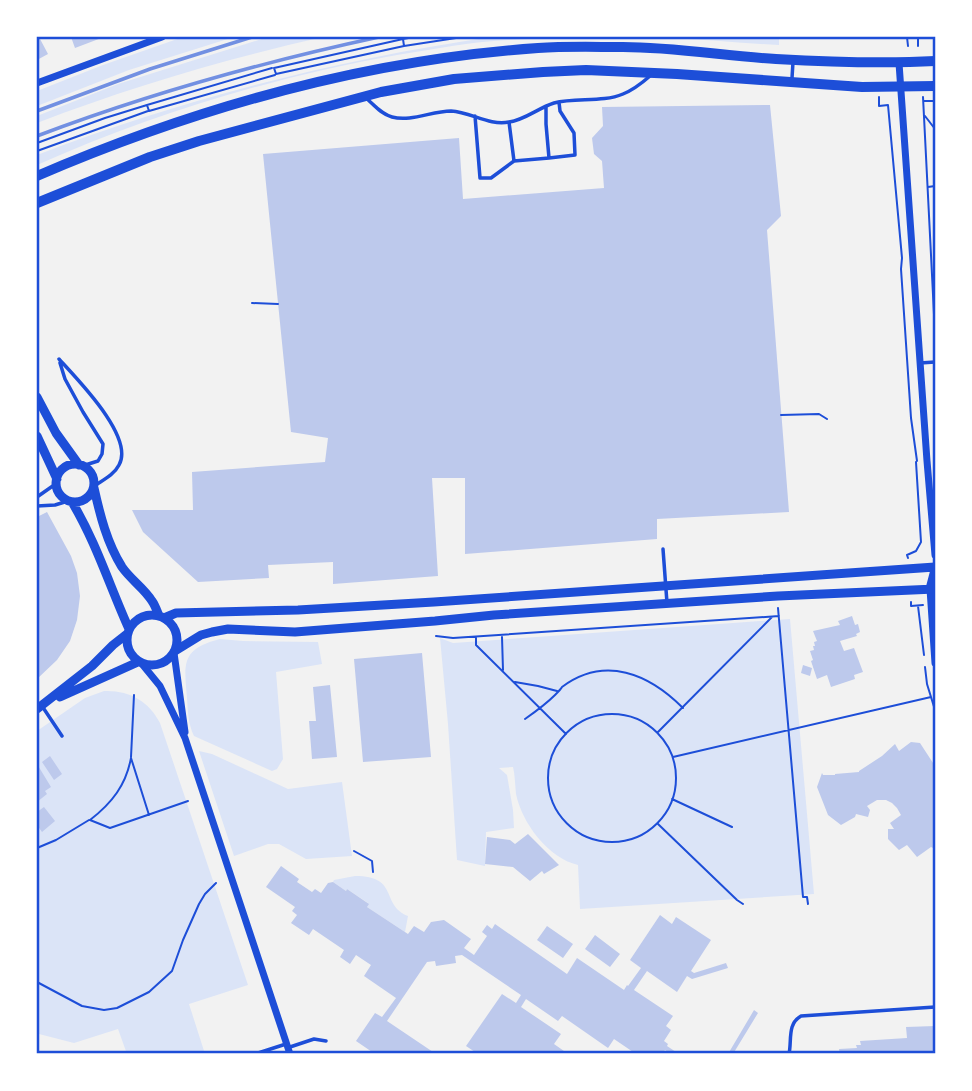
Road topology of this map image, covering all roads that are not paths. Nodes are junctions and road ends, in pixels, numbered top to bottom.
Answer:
1 (162, 37) edge
2 (935, 59) edge
3 (793, 60) junction
4 (899, 63) junction
5 (655, 73) junction
6 (37, 83) edge
7 (791, 83) junction
8 (935, 86) edge
9 (901, 87) junction
10 (363, 97) junction
11 (559, 102) junction
12 (546, 106) junction
13 (475, 116) junction
14 (509, 122) junction
15 (549, 158) junction
16 (514, 161) junction
17 (37, 176) edge
18 (37, 202) edge
19 (935, 362) edge
20 (920, 363) junction
21 (37, 397) edge
22 (37, 436) edge
23 (80, 465) junction
24 (57, 481) junction
25 (94, 487) junction
26 (37, 497) edge
27 (70, 501) junction
28 (37, 506) edge
29 (663, 549) dead end
30 (935, 555) edge
31 (935, 569) edge
32 (666, 586) junction
33 (933, 589) edge
34 (667, 605) junction
35 (162, 617) junction
36 (128, 631) junction
37 (174, 652) junction
38 (140, 663) junction
39 (935, 663) edge
40 (39, 708) edge
41 (62, 736) dead end
42 (185, 738) junction
43 (935, 1007) edge
44 (326, 1041) dead end
45 (288, 1049) edge
46 (255, 1054) edge
47 (789, 1054) edge

1 - 6 street
2 - 4 main road
3 - 4 main road
3 - 7 lane
3 - 17 main road
4 - 9 street
5 - 7 main road
5 - 10 main road
5 - 11 lane
7 - 9 main road
8 - 9 main road
9 - 20 street
10 - 13 lane
10 - 18 main road
11 - 12 lane
11 - 15 lane
12 - 14 lane
12 - 15 lane
13 - 14 lane
13 - 16 lane
14 - 16 lane
15 - 16 lane
19 - 20 lane
20 - 30 street
21 - 23 street
22 - 24 street
23 - 24 street
23 - 25 street
23 - 25 lane
24 - 26 lane
24 - 27 street
25 - 27 street
25 - 35 street
27 - 28 lane
27 - 36 street
29 - 32 lane
31 - 32 street
31 - 33 street
32 - 34 lane
32 - 35 street
33 - 34 street
33 - 39 street
34 - 37 street
35 - 36 street
35 - 37 street
36 - 38 street
36 - 40 street
37 - 38 street
37 - 42 street
38 - 40 street
38 - 42 street
40 - 41 lane
42 - 45 street
43 - 47 lane
44 - 45 lane
45 - 46 lane

